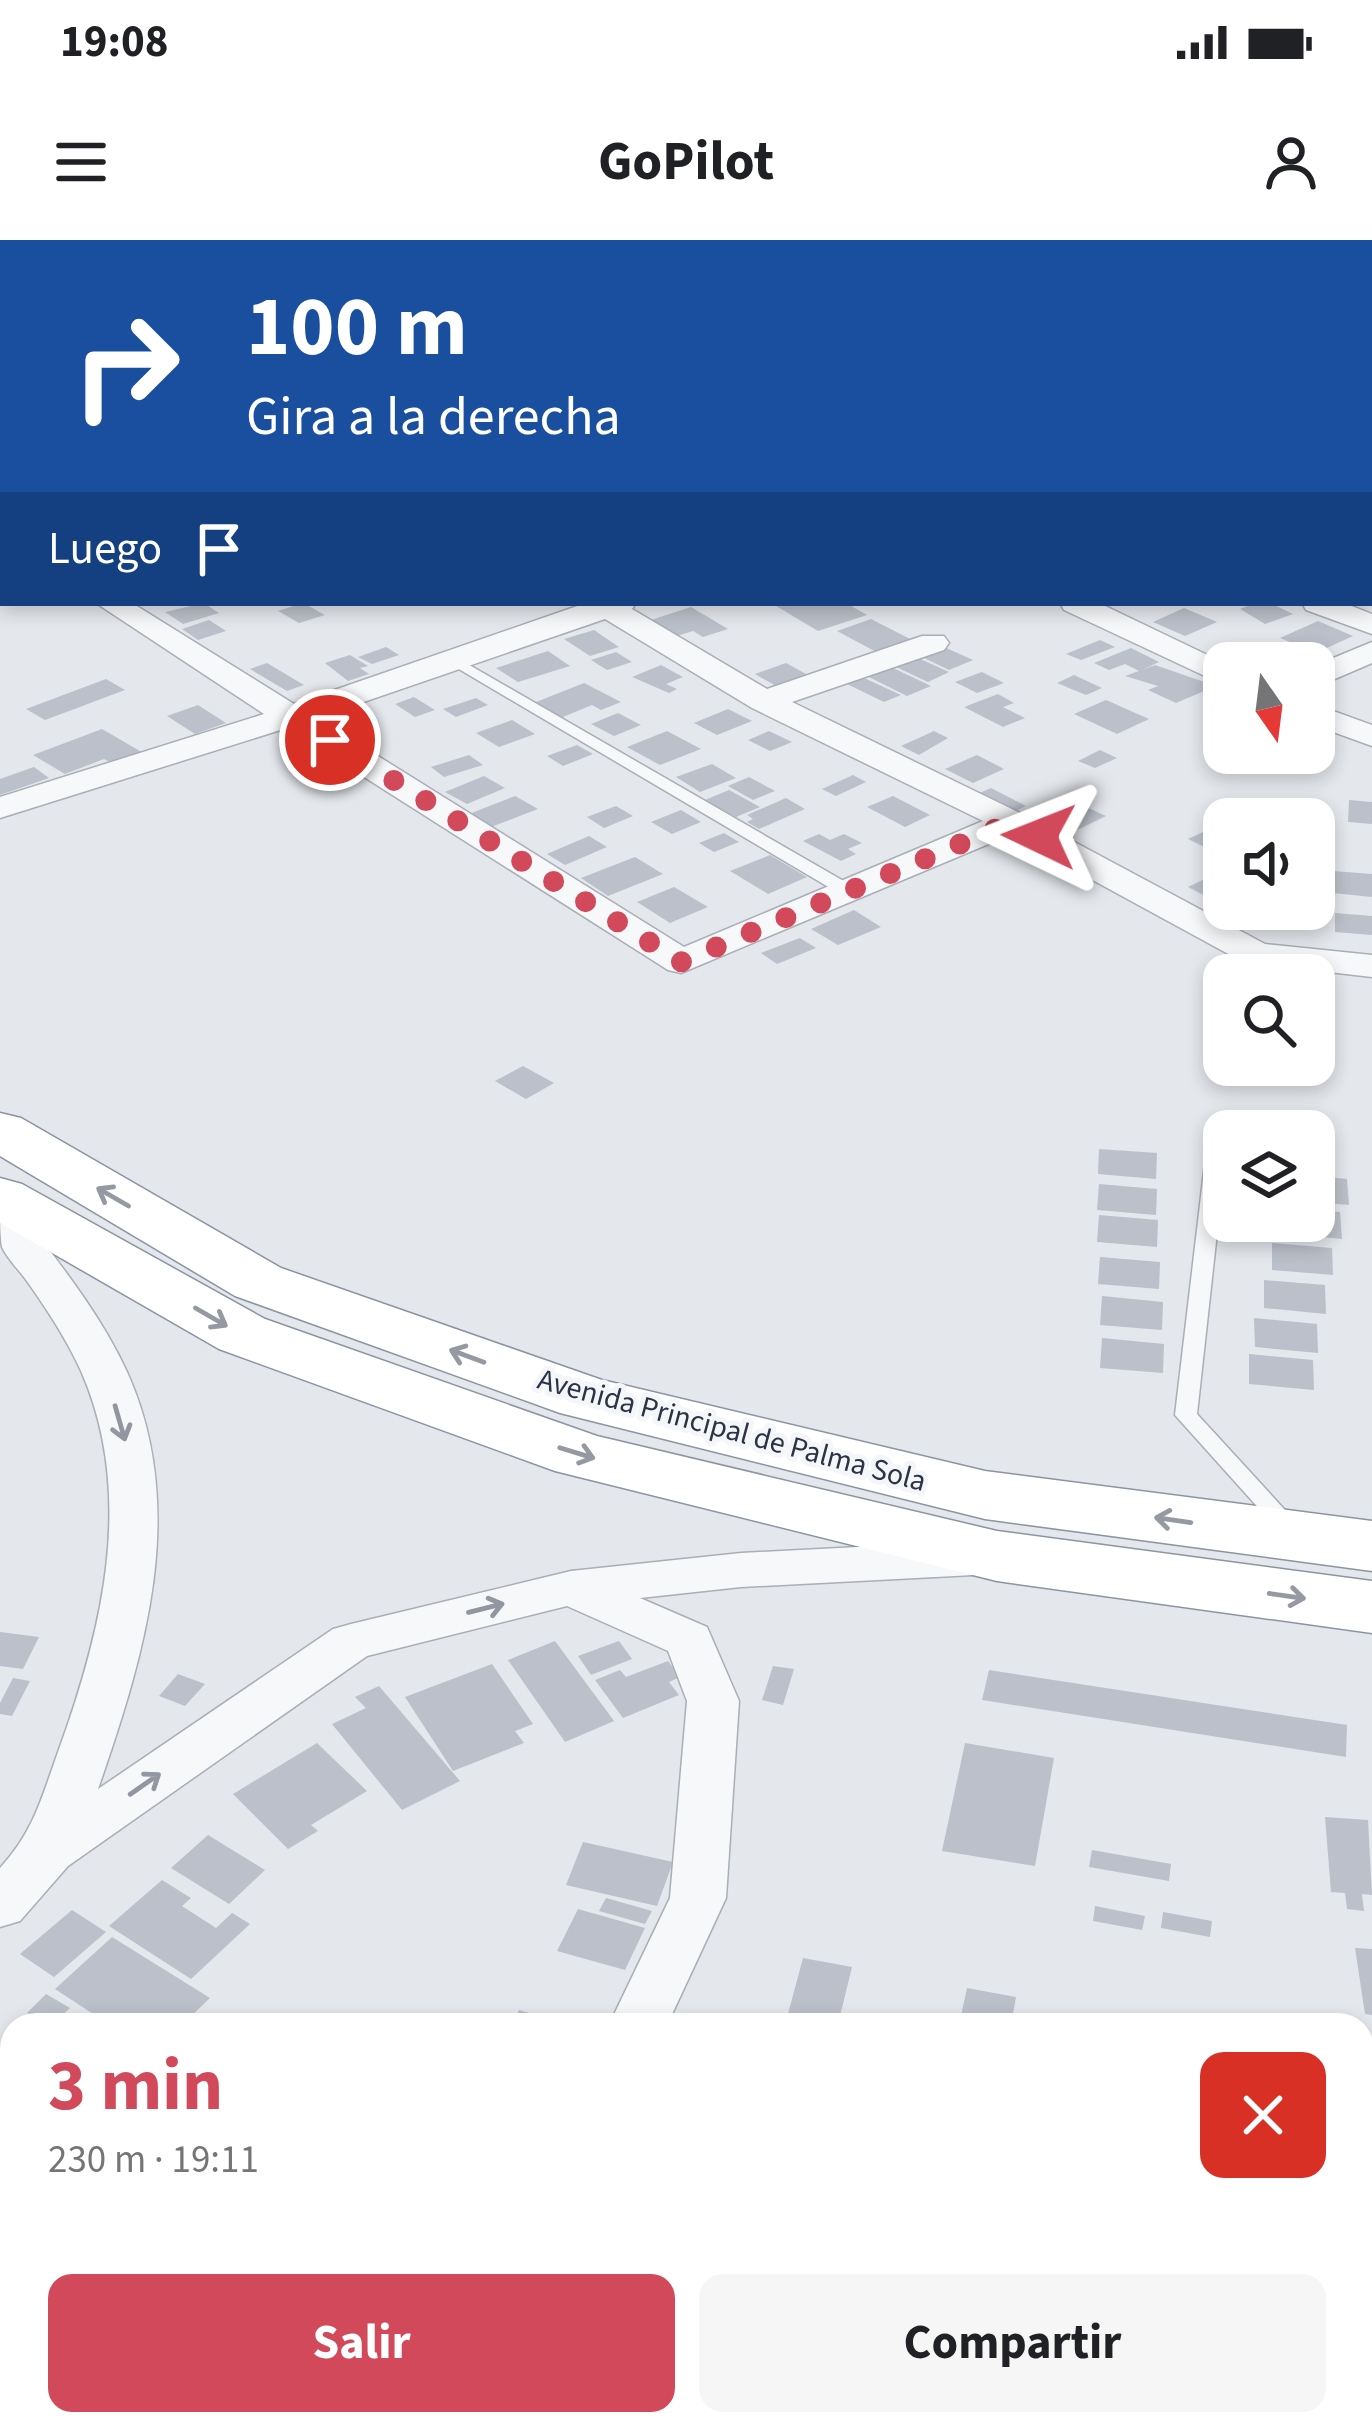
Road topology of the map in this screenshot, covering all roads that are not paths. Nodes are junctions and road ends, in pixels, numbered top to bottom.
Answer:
1 (116, 606) edge
2 (604, 606) edge
3 (613, 606) edge
4 (1081, 606) edge
5 (1324, 606) edge
6 (1372, 625) edge
7 (933, 644) dead end
8 (1372, 651) edge
9 (452, 659) junction
10 (1203, 665) edge
11 (1335, 668) edge
12 (764, 701) junction
13 (291, 716) junction
14 (1335, 722) edge
15 (1372, 736) edge
16 (0, 808) edge
17 (1012, 822) junction
18 (848, 891) junction
19 (1372, 966) edge
20 (0, 1132) edge
21 (0, 1198) edge
22 (0, 1214) edge
23 (1206, 1242) edge
24 (1297, 1536) junction
25 (1372, 1546) edge
26 (997, 1556) junction
27 (571, 1588) junction
28 (1372, 1607) edge
29 (49, 1851) junction
30 (0, 1905) edge
31 (644, 2013) edge

1 - 13 street
2 - 9 street
3 - 12 street
4 - 10 street
5 - 6 street
7 - 12 street
8 - 11 street
9 - 13 street
9 - 18 lane
12 - 17 street
13 - 16 street
13 - 18 street
14 - 15 street
17 - 18 street
17 - 19 street
24 -> 20 highway, Avenida Principal de Palma Sola
21 -> 26 highway, Avenida Principal de Palma Sola
22 -> 29 street
23 - 24 lane
24 - 25 highway, Avenida Principal de Palma Sola
26 - 27 street
26 -> 28 highway, Avenida Principal de Palma Sola
29 -> 27 street
27 - 31 street
29 - 30 street

